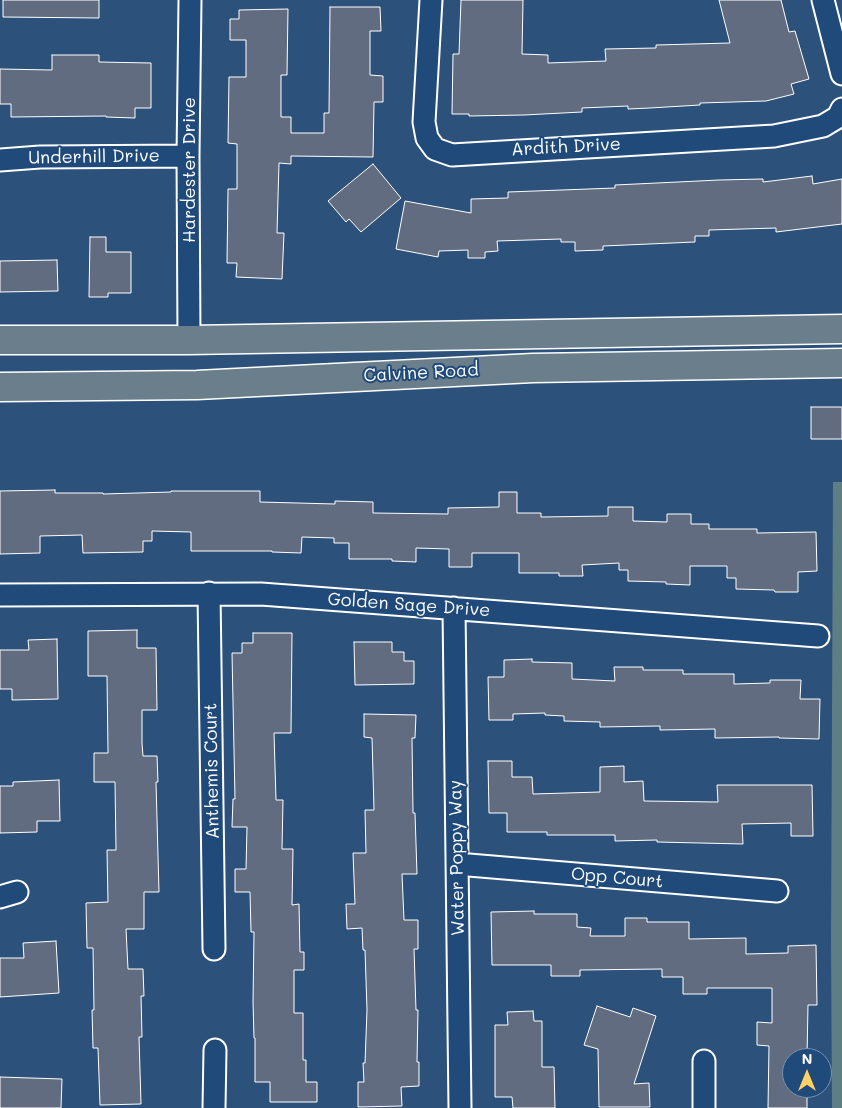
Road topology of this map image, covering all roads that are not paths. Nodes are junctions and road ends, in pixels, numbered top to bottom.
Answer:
1 (190, 0) edge
2 (431, 0) edge
3 (823, 0) edge
4 (842, 74) edge
5 (842, 109) edge
6 (188, 156) junction
7 (0, 160) edge
8 (842, 329) edge
9 (0, 340) edge
10 (189, 340) junction
11 (842, 363) edge
12 (0, 387) edge
13 (209, 593) junction
14 (0, 596) edge
15 (454, 608) junction
16 (818, 636) dead end
17 (458, 864) junction
18 (777, 892) dead end
19 (214, 949) dead end
20 (215, 1050) dead end
21 (704, 1061) dead end
22 (214, 1108) edge
23 (460, 1108) edge
24 (704, 1108) edge

1 - 6 street, Hardester Drive
2 - 5 street, Ardith Drive
3 - 4 street
6 - 7 street, Underhill Drive
6 - 10 street, Hardester Drive
8 - 10 main road, Calvine Road
9 - 10 main road, Calvine Road
11 - 12 main road, Calvine Road
13 - 14 street, Golden Sage Drive
13 - 15 street, Golden Sage Drive
13 - 19 street, Anthemis Court
15 - 16 street, Golden Sage Drive
15 - 17 street, Water Poppy Way
17 - 18 street, Opp Court
17 - 23 street, Water Poppy Way
20 - 22 street
21 - 24 street

